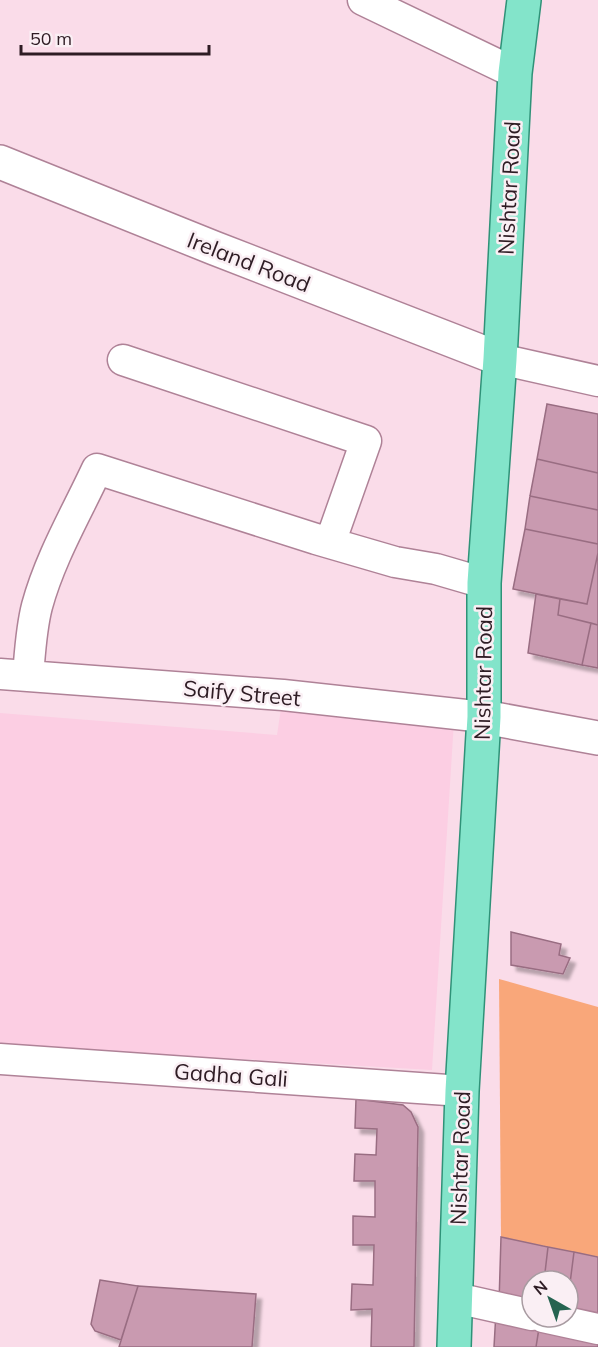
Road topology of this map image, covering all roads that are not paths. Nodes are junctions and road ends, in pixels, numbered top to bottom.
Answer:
1 (363, 0) edge
2 (524, 0) edge
3 (515, 73) junction
4 (2, 168) edge
5 (500, 359) junction
6 (123, 360) dead end
7 (598, 381) edge
8 (330, 543) junction
9 (484, 584) junction
10 (14, 675) edge
11 (484, 717) junction
12 (598, 738) edge
13 (0, 1059) edge
14 (462, 1091) junction
15 (456, 1298) junction
16 (520, 1312) edge
17 (580, 1325) edge
18 (598, 1329) edge
19 (454, 1347) edge

1 - 3 street
2 - 3 main road, Nishtar Road
3 - 5 main road, Nishtar Road
4 - 5 street, Ireland Road
5 - 7 street
5 - 9 main road, Nishtar Road
6 - 8 street
8 - 9 street
8 - 10 street
9 - 11 main road, Nishtar Road
10 - 11 street, Saify Street
11 - 12 street
11 - 14 main road, Nishtar Road
13 - 14 street, Gadha Gali
14 - 15 main road, Nishtar Road
15 - 16 street
15 - 19 main road, Nishtar Road
17 - 18 street

